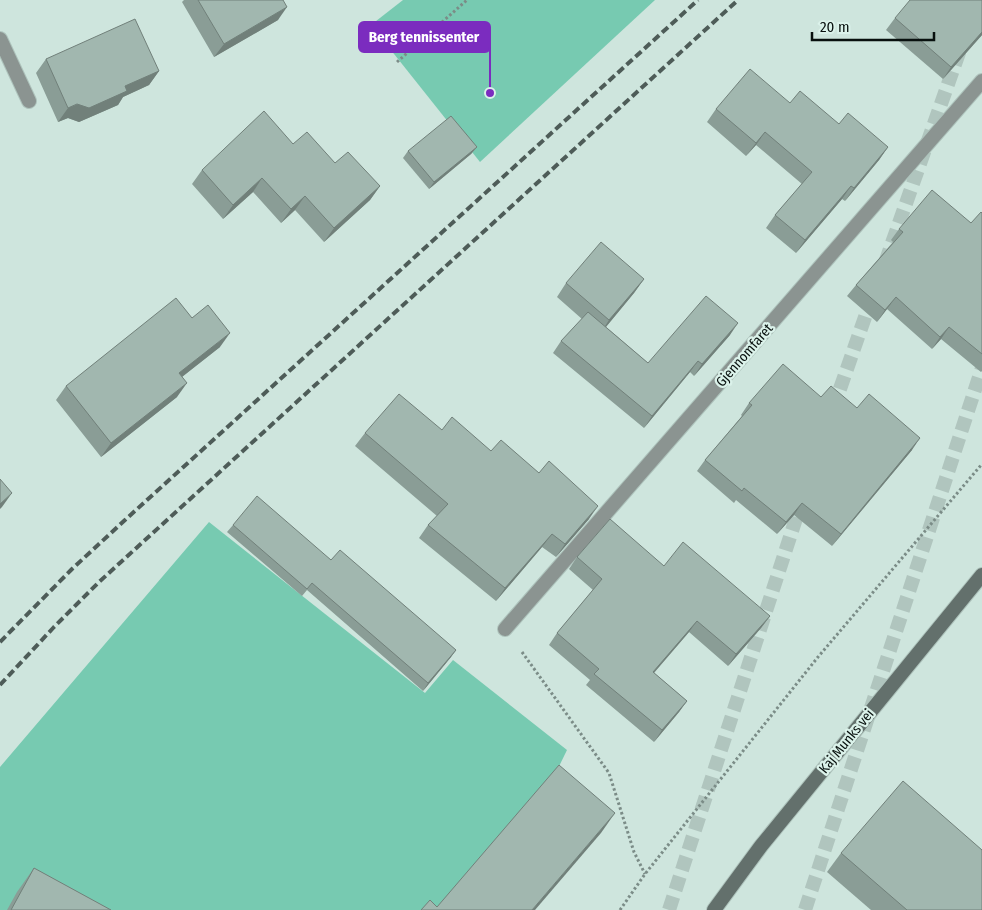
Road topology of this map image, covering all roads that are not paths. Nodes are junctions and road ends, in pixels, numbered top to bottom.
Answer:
1 (0, 40) edge
2 (982, 81) edge
3 (29, 102) dead end
4 (982, 575) edge
5 (505, 629) road end
6 (714, 910) edge

1 - 3 street
2 - 5 street, Gjennomfaret
4 - 6 main road, Kaj Munks vei

